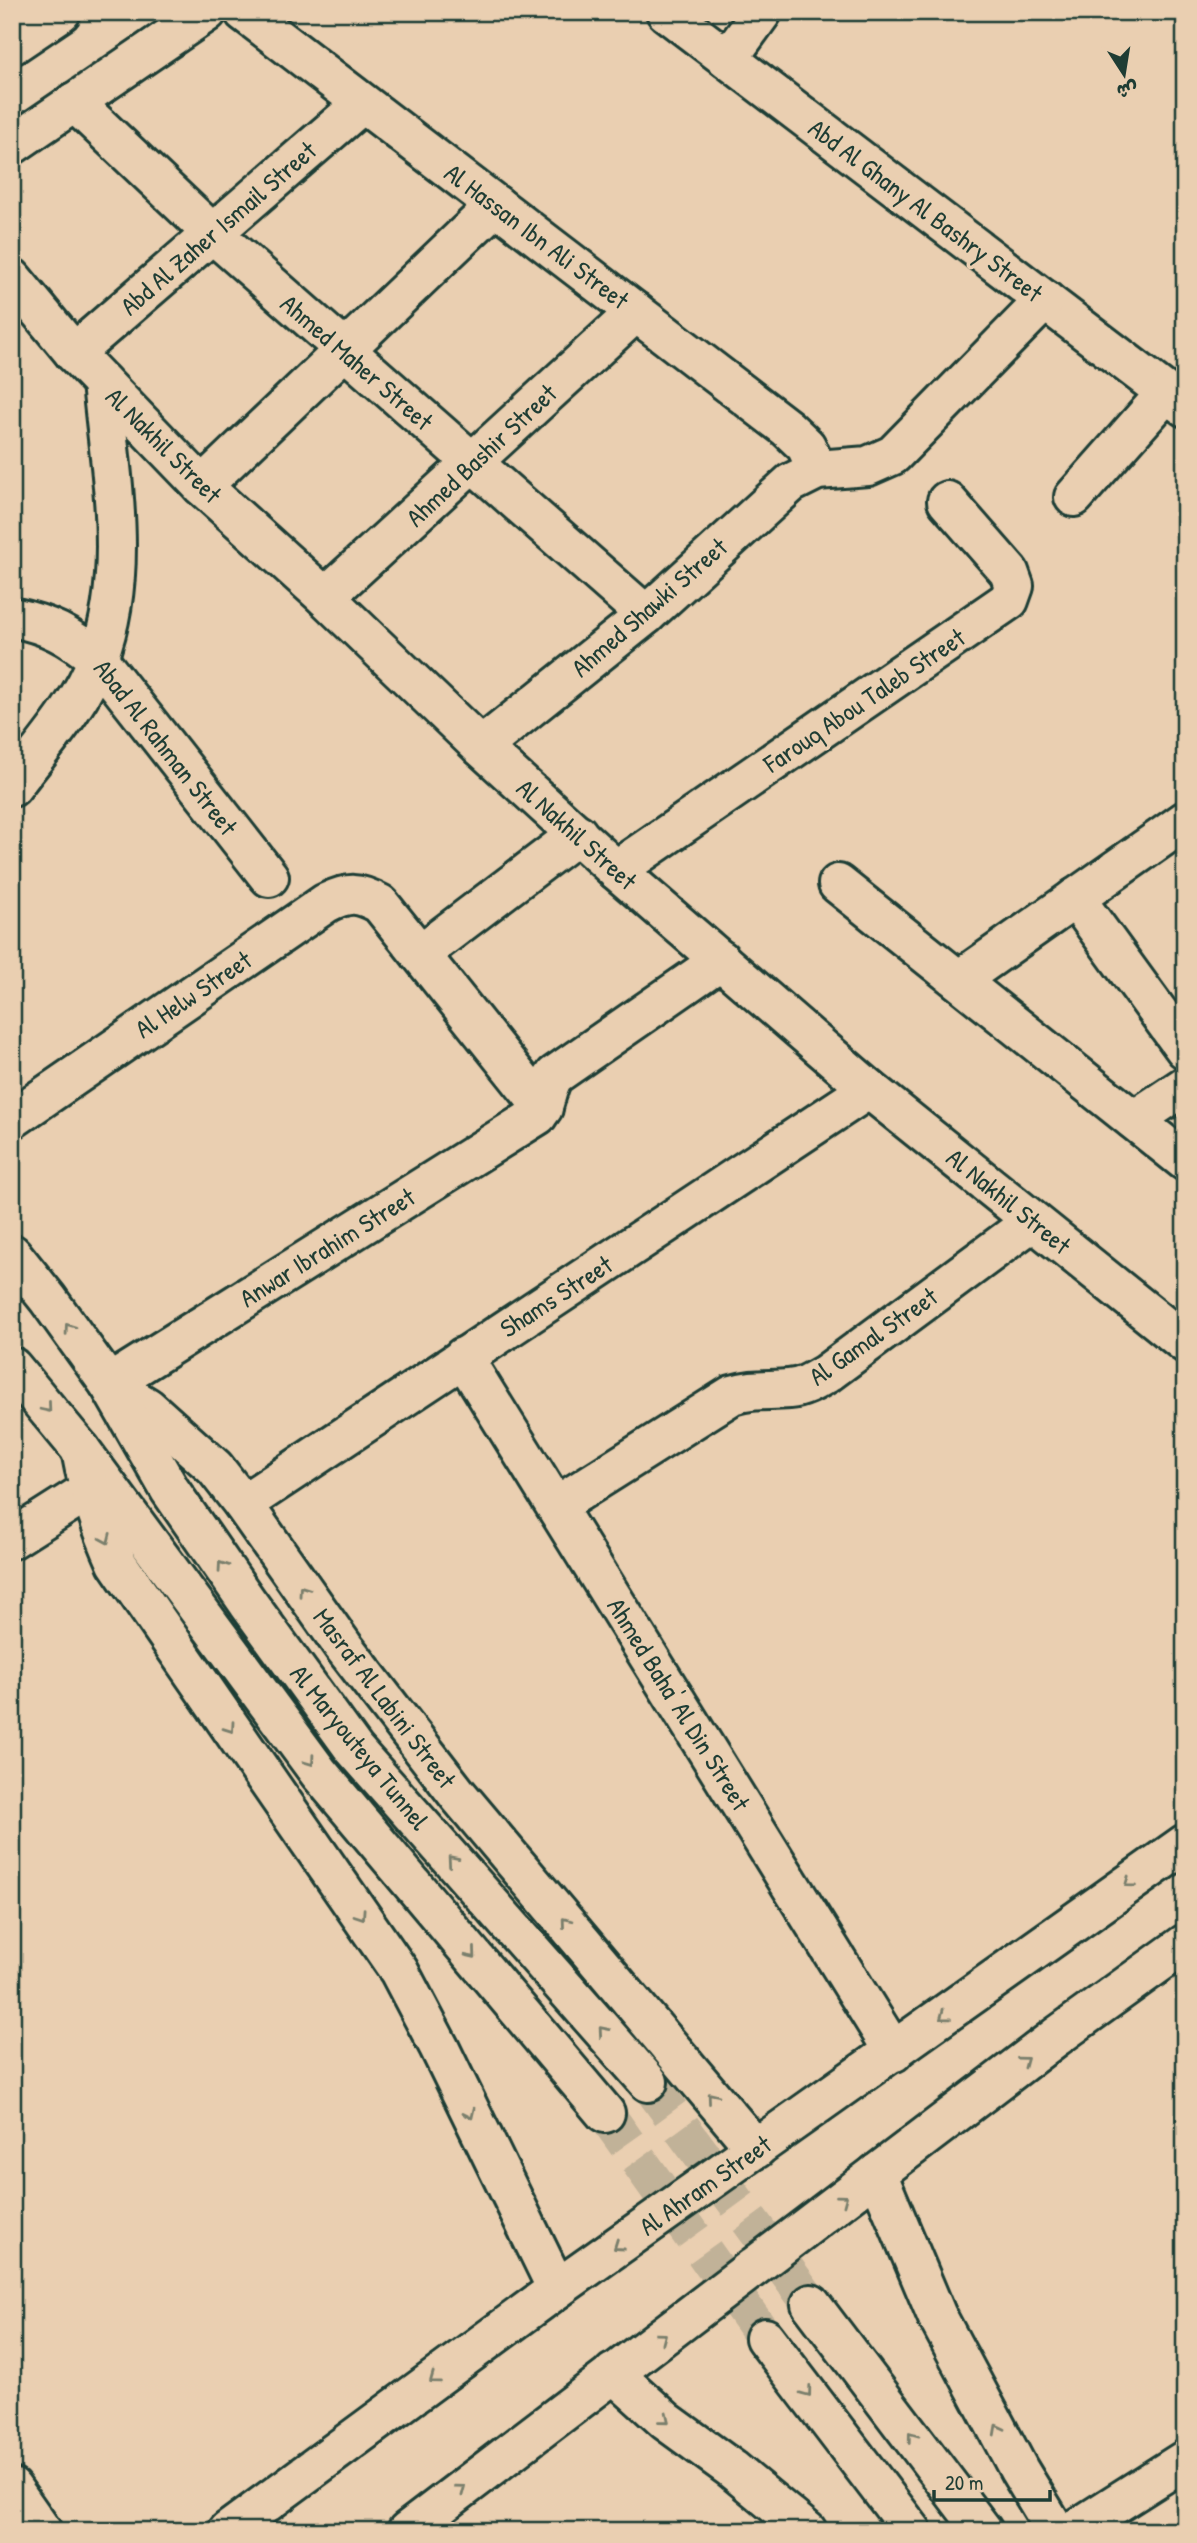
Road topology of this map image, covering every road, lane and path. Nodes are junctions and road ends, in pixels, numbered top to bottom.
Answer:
1 (61, 12) edge
2 (207, 12) edge
3 (244, 12) edge
4 (666, 12) edge
5 (762, 12) edge
6 (12, 45) edge
7 (728, 59) junction
8 (74, 103) junction
9 (362, 104) junction
10 (12, 145) edge
11 (496, 205) junction
12 (212, 233) junction
13 (12, 278) edge
14 (1045, 300) junction
15 (636, 312) junction
16 (344, 351) junction
17 (74, 353) junction
18 (102, 382) junction
19 (1175, 400) edge
20 (473, 463) junction
21 (817, 470) junction
22 (202, 486) junction
23 (1074, 497) dead end
24 (947, 501) dead end
25 (325, 597) junction
26 (646, 615) junction
27 (12, 617) edge
28 (98, 659) junction
29 (481, 747) junction
30 (12, 787) edge
31 (1185, 821) edge
32 (578, 834) junction
33 (616, 870) junction
34 (269, 877) dead end
35 (838, 884) dead end
36 (1075, 898) junction
37 (420, 954) junction
38 (721, 960) junction
39 (959, 981) junction
40 (1185, 1049) edge
41 (1185, 1086) edge
42 (869, 1089) junction
43 (543, 1108) junction
44 (12, 1119) edge
45 (1134, 1120) junction
46 (1185, 1161) edge
47 (1033, 1221) junction
48 (12, 1254) edge
49 (1185, 1343) edge
50 (463, 1357) junction
51 (12, 1367) edge
52 (109, 1384) junction
53 (81, 1450) junction
54 (89, 1490) junction
55 (243, 1504) junction
56 (556, 1506) junction
57 (12, 1539) edge
58 (1185, 1844) edge
59 (1185, 1944) edge
60 (894, 2052) junction
61 (648, 2082) tunnel mouth
62 (605, 2113) tunnel mouth
63 (756, 2149) junction
64 (877, 2173) junction
65 (557, 2289) junction
66 (811, 2304) tunnel mouth
67 (765, 2338) tunnel mouth
68 (614, 2373) junction
69 (1185, 2460) edge
70 (12, 2488) edge
71 (42, 2531) edge
72 (228, 2531) edge
73 (407, 2531) edge
74 (807, 2531) edge
75 (912, 2531) edge
76 (983, 2531) edge
77 (1056, 2531) edge
78 (1073, 2531) edge

1 - 6 street
2 - 8 street
3 - 9 street, Al Hassan Ibn Ali Street
4 - 7 street, Abd Al Ghany Al Bashry Street
5 - 7 street
7 - 14 street, Abd Al Ghany Al Bashry Street
8 - 10 street
8 - 12 street, Ahmed Maher Street
9 - 11 street, Al Hassan Ibn Ali Street
9 - 12 street, Abd Al Zaher Ismail Street
11 - 15 street, Al Hassan Ibn Ali Street
11 - 16 street
12 - 16 street, Ahmed Maher Street
12 - 17 street, Abd Al Zaher Ismail Street
13 - 17 street, Al Nakhil Street
14 - 19 street, Abd Al Ghany Al Bashry Street
14 - 21 street
15 - 20 street, Ahmed Bashir Street
15 - 21 street, Al Hassan Ibn Ali Street
16 - 20 street, Ahmed Maher Street
16 - 22 street
17 - 18 street, Al Nakhil Street
18 - 22 street, Al Nakhil Street
18 - 28 street
19 - 23 street
20 - 25 street, Ahmed Bashir Street
20 - 26 street, Ahmed Maher Street
21 - 26 street, Ahmed Shawki Street
22 - 25 street, Al Nakhil Street
24 - 33 street, Farouq Abou Taleb Street
25 - 29 street, Al Nakhil Street
26 - 29 street, Ahmed Shawki Street
27 - 28 street, Abad Al Rahman Street
28 - 30 street
28 - 34 street, Abad Al Rahman Street
29 - 32 street, Al Nakhil Street
31 - 36 street
32 - 33 street, Al Nakhil Street
32 - 37 street
33 - 38 street, Al Nakhil Street
35 - 39 street
36 - 39 street
36 - 40 street
37 - 43 street
37 - 44 street, Al Helw Street
38 - 42 street, Al Nakhil Street
38 - 43 street
39 - 45 street
41 - 45 street
42 - 47 street, Al Nakhil Street
42 - 50 street, Shams Street
43 - 52 street, Anwar Ibrahim Street
45 - 46 street
47 - 49 street, Al Nakhil Street
47 - 56 street, Al Gamal Street
52 -> 48 street, Masraf Al Labini Street
50 - 55 street, Shams Street
50 - 56 street, Ahmed Baha' Al Din Street
51 -> 53 street
52 - 55 street, Masraf Al Labini Street
61 -> 52 street, Al Maryouteya Tunnel
53 - 54 street
53 -> 62 street, Al Maryouteya Tunnel
54 - 57 street
54 -> 65 street
63 -> 55 street, Masraf Al Labini Street
56 - 60 street, Ahmed Baha' Al Din Street
58 -> 60 street, Al Ahram Street
64 -> 59 street
60 - 63 street, Al Ahram Street
63 -> 65 street, Al Ahram Street
68 -> 64 street
77 -> 64 street
65 -> 72 street, Al Ahram Street
76 -> 66 street
67 -> 75 street
73 -> 68 street
68 -> 74 street
69 - 78 street
70 - 71 street

